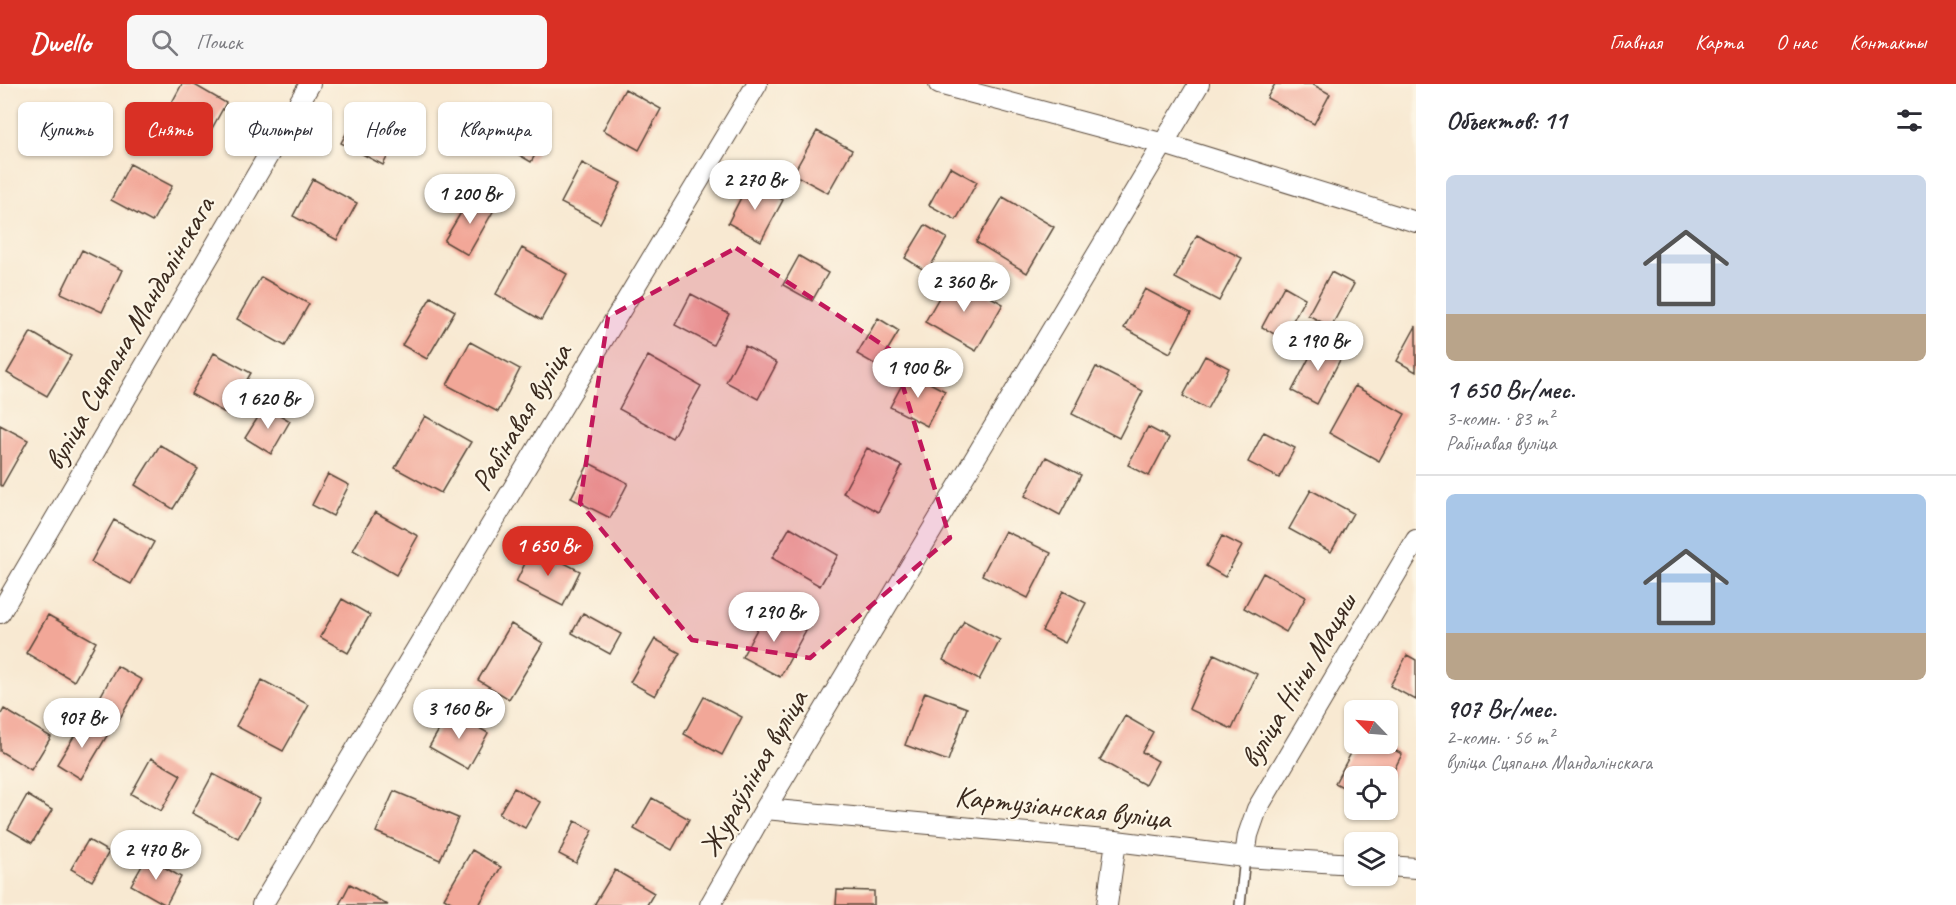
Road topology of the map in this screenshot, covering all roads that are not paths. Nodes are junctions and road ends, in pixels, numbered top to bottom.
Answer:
1 (310, 84) edge
2 (757, 84) edge
3 (939, 84) edge
4 (1199, 84) edge
5 (1164, 144) junction
6 (1416, 222) edge
7 (1416, 540) edge
8 (0, 613) edge
9 (765, 808) junction
10 (1116, 842) junction
11 (1245, 857) junction
12 (1344, 863) edge
13 (1398, 867) edge
14 (1416, 868) edge
15 (262, 905) edge
16 (710, 905) edge
17 (1107, 905) edge
18 (1240, 905) edge

1 - 8 street, вуліца Сцяпана Мандалінскага
2 - 15 street, Рабінавая вуліца
3 - 5 street
4 - 5 street, Жураўліная вуліца
5 - 6 street
5 - 9 street, Жураўліная вуліца
7 - 11 street, вуліца Ніны Мацяш
9 - 10 street, Картузіанская вуліца
9 - 16 street, Жураўліная вуліца
10 - 11 street, Картузіанская вуліца
10 - 17 street
11 - 12 street, Картузіанская вуліца
11 - 18 lane
13 - 14 street

